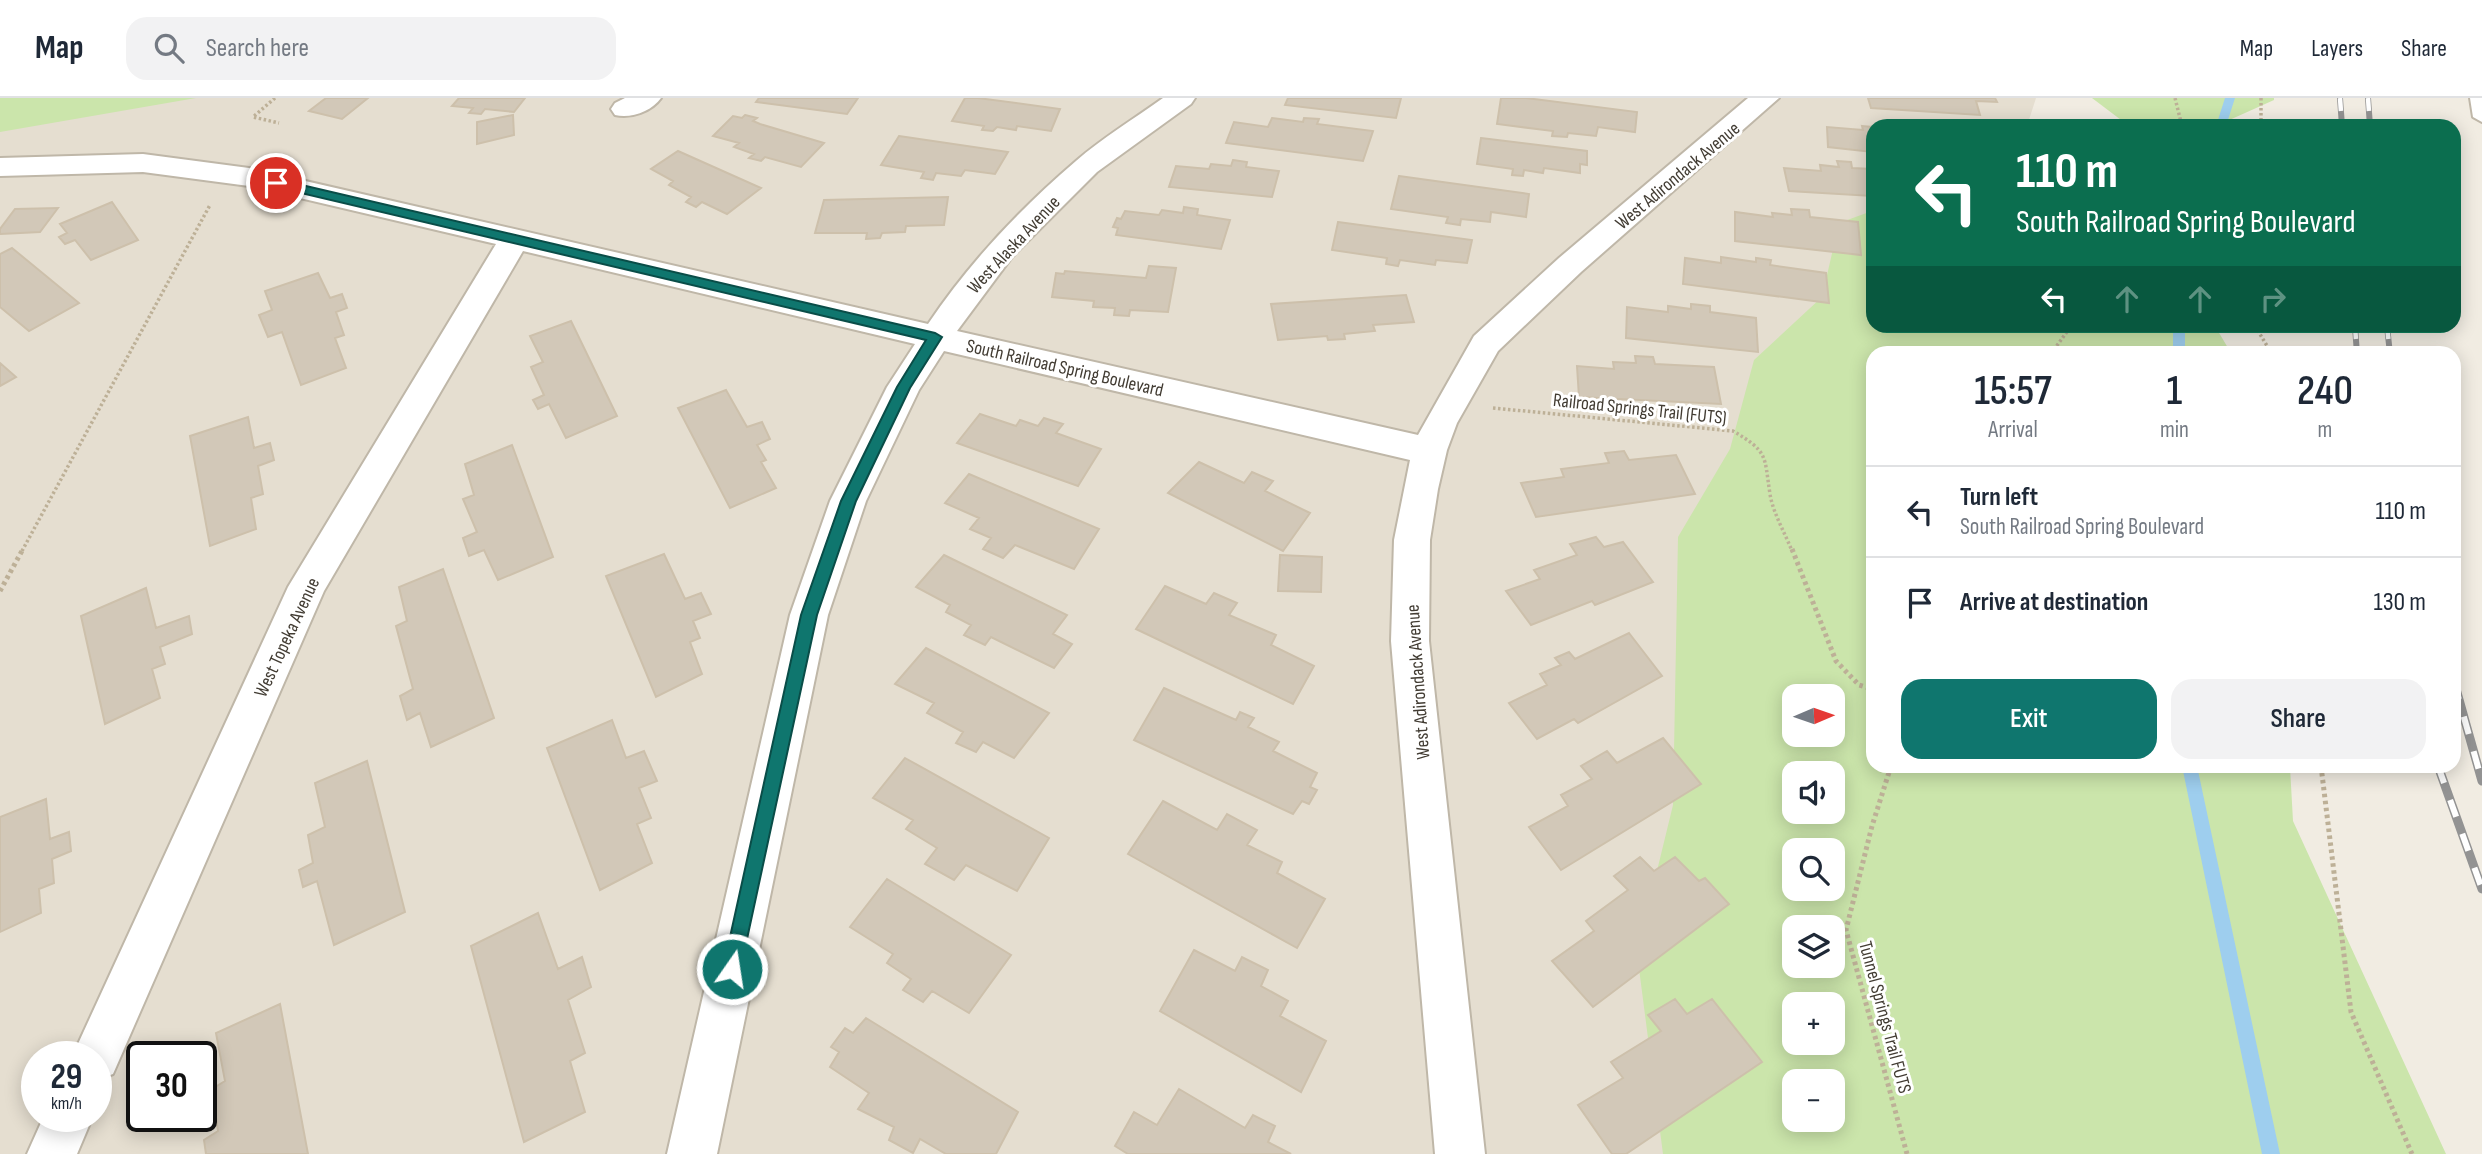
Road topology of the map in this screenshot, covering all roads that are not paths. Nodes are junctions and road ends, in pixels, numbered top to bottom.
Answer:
1 (1181, 98) edge
2 (1765, 98) edge
3 (2479, 98) edge
4 (2482, 117) edge
5 (0, 167) edge
6 (515, 237) junction
7 (935, 337) junction
8 (1430, 450) junction
9 (103, 1041) edge
10 (62, 1132) edge
11 (52, 1154) edge
12 (692, 1154) edge
13 (1460, 1154) edge

1 - 7 street, West Alaska Avenue
2 - 8 street, West Adirondack Avenue
3 - 4 lane
5 - 6 street, South Railroad Spring Boulevard
6 - 7 street, South Railroad Spring Boulevard
6 - 9 street, West Topeka Avenue
7 - 8 street, South Railroad Spring Boulevard
7 - 12 street, West Alaska Avenue
8 - 13 street, West Adirondack Avenue
10 - 11 street

